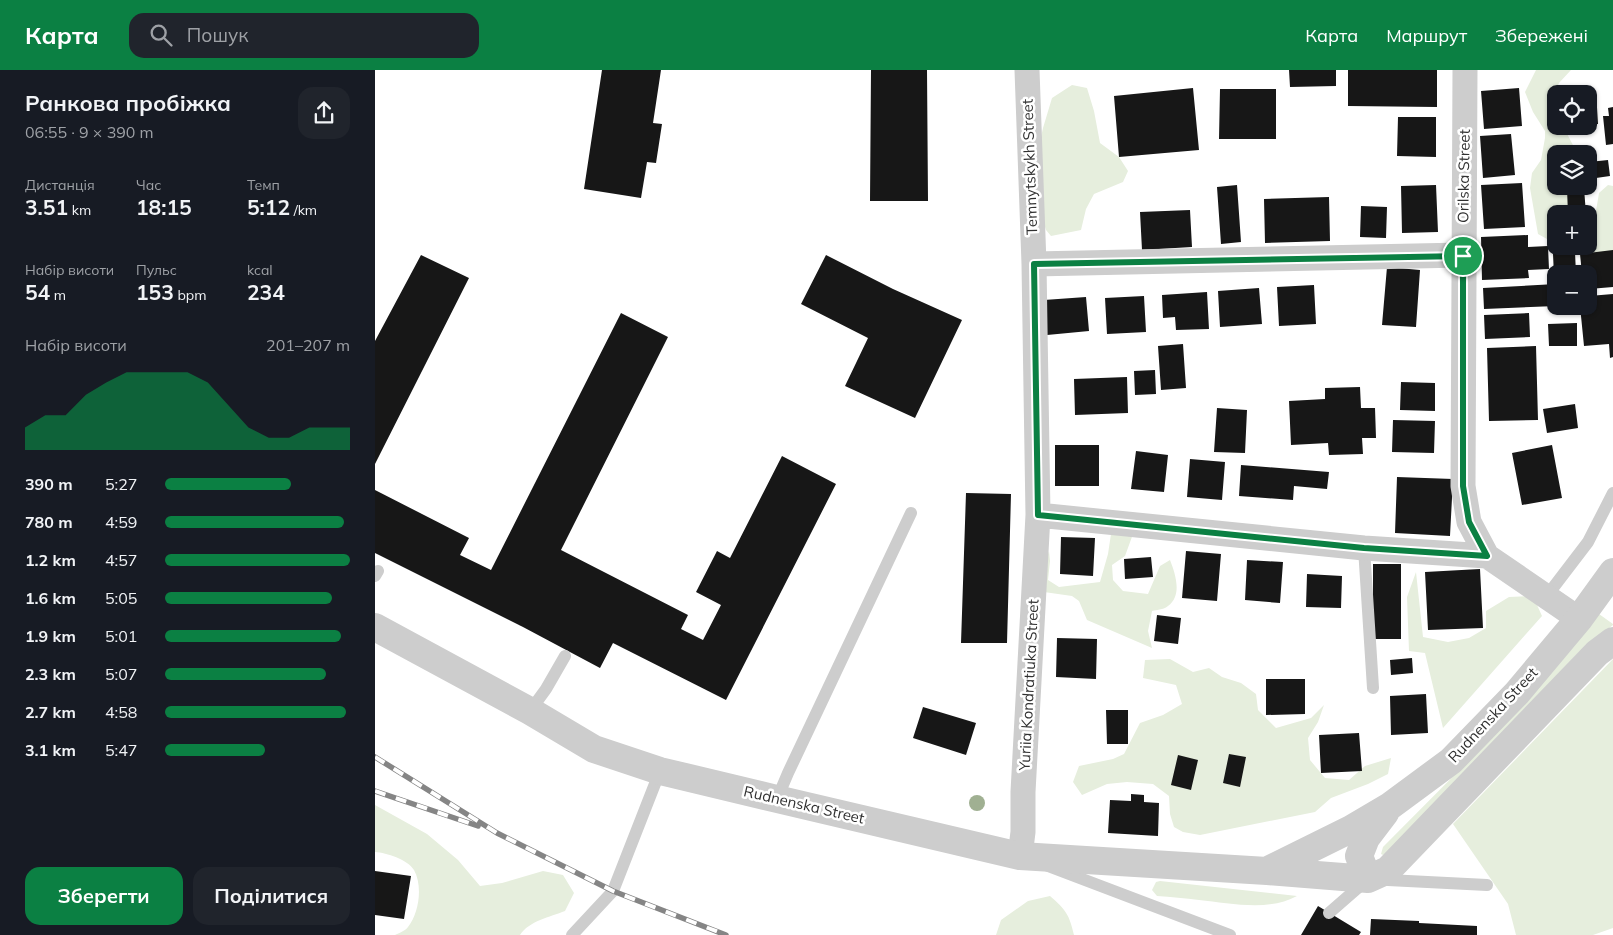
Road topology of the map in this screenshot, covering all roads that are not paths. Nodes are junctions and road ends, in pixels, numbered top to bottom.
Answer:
1 (1027, 70) edge
2 (1465, 70) edge
3 (1463, 256) junction
4 (1034, 264) junction
5 (1613, 493) edge
6 (911, 513) dead end
7 (1038, 515) junction
8 (1364, 548) junction
9 (1487, 556) junction
10 (1613, 572) edge
11 (1546, 597) junction
12 (1579, 619) junction
13 (375, 627) edge
14 (1613, 642) edge
15 (565, 656) dead end
16 (1373, 688) dead end
17 (530, 711) junction
18 (660, 771) junction
19 (777, 799) junction
20 (1390, 806) junction
21 (1020, 856) junction
22 (1267, 871) junction
23 (1368, 879) junction
24 (1487, 885) dead end
25 (1329, 913) dead end
26 (572, 935) edge
27 (1230, 935) edge

1 - 4 street, Temnytskykh Street
2 - 3 street, Orilska Street
3 - 4 street
3 - 9 street, Orilska Street
4 - 7 street, Yuriia Kondratiuka Street
5 - 11 lane
6 - 19 lane
7 - 8 street
7 - 21 street, Yuriia Kondratiuka Street
8 - 9 street
8 - 16 lane
9 - 11 street, Orilska Street
10 - 12 street, Rudnenska Street
11 - 12 street, Orilska Street
12 - 20 street, Rudnenska Street
13 - 17 street, Rudnenska Street
14 - 23 street, Rudnenska Street
15 - 17 lane
17 - 18 street, Rudnenska Street
18 - 19 street, Rudnenska Street
18 - 26 lane
19 - 21 street, Rudnenska Street
20 - 22 street, Rudnenska Street
20 - 23 street
21 - 22 street, Rudnenska Street
21 - 27 lane
22 - 23 street, Rudnenska Street
23 - 24 lane
23 - 25 lane

